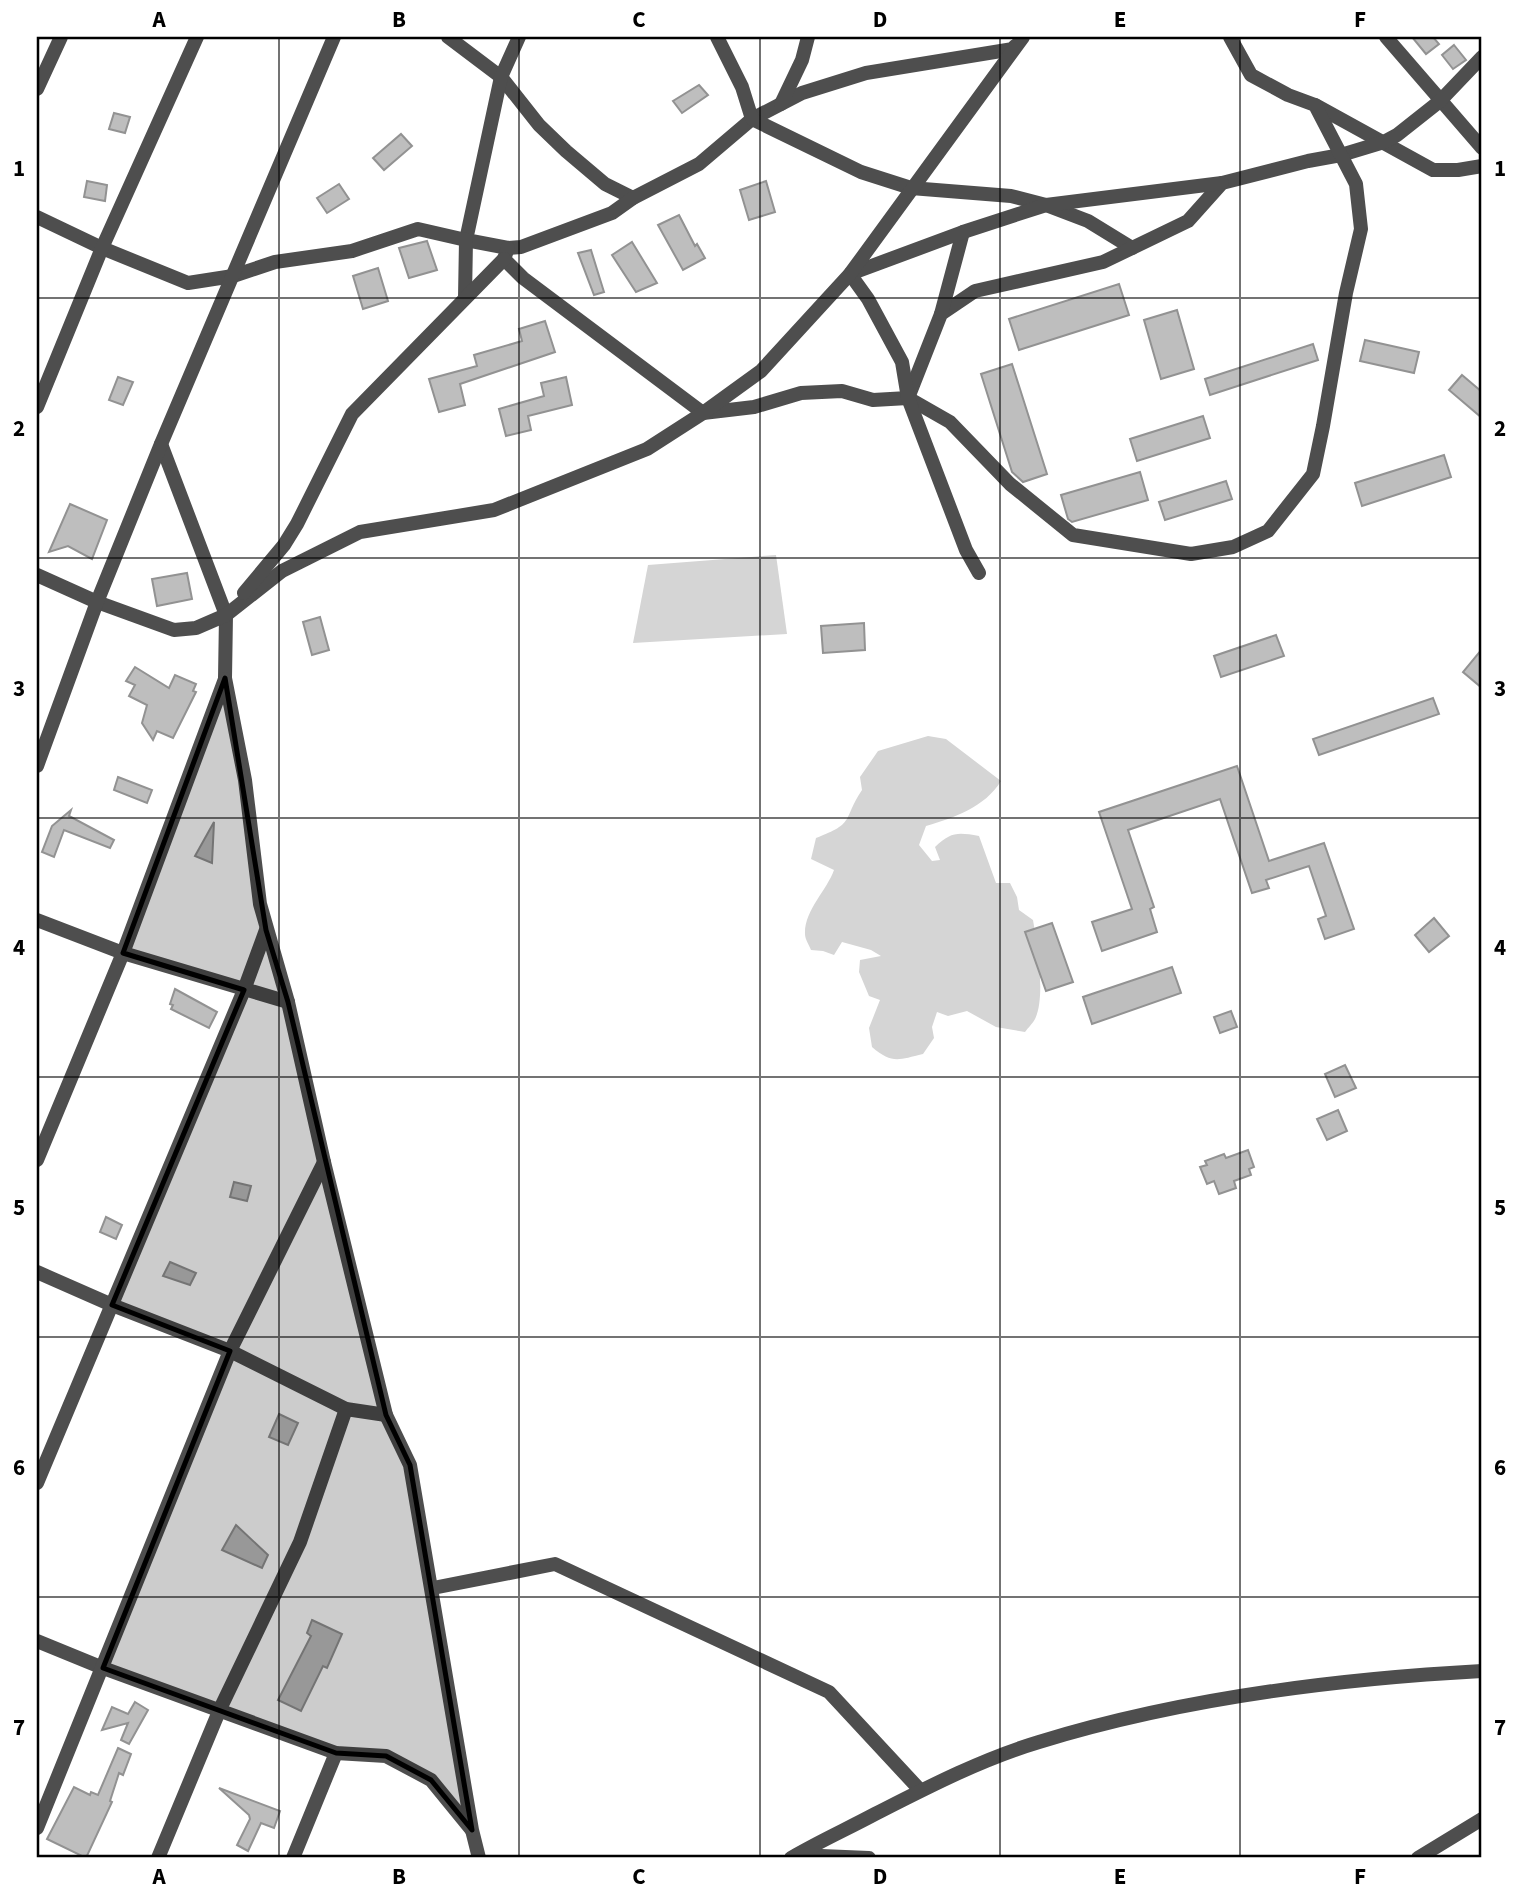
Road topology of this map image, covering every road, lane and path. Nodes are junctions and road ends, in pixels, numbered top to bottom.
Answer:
1 (61, 37) edge
2 (197, 37) edge
3 (334, 37) edge
4 (448, 37) edge
5 (519, 37) edge
6 (717, 37) edge
7 (807, 37) edge
8 (1022, 37) edge
9 (1230, 37) edge
10 (1386, 37) edge
11 (1482, 57) edge
12 (501, 78) junction
13 (37, 89) edge
14 (1440, 101) junction
15 (781, 104) junction
16 (1315, 105) junction
17 (752, 119) junction
18 (1384, 142) junction
19 (1482, 148) edge
20 (1341, 155) junction
21 (1482, 166) edge
22 (1222, 183) junction
23 (911, 188) junction
24 (633, 198) junction
25 (1046, 205) junction
26 (37, 217) edge
27 (963, 232) junction
28 (466, 240) junction
29 (102, 248) junction
30 (1132, 248) junction
31 (506, 254) junction
32 (850, 274) junction
33 (233, 276) junction
34 (466, 298) junction
35 (941, 314) junction
36 (908, 398) junction
37 (37, 407) edge
38 (703, 413) junction
39 (161, 444) junction
40 (979, 573) dead end
41 (37, 575) edge
42 (97, 602) junction
43 (226, 615) junction
44 (225, 678) junction
45 (37, 766) edge
46 (37, 920) edge
47 (266, 930) junction
48 (123, 953) junction
49 (244, 990) junction
50 (288, 1002) junction
51 (37, 1160) edge
52 (324, 1161) junction
53 (37, 1272) edge
54 (112, 1305) junction
55 (230, 1350) junction
56 (346, 1409) junction
57 (386, 1415) junction
58 (37, 1483) edge
59 (433, 1588) junction
60 (37, 1641) edge
61 (103, 1668) junction
62 (1482, 1671) edge
63 (220, 1709) junction
64 (336, 1754) junction
65 (920, 1790) junction
66 (1482, 1819) edge
67 (37, 1828) edge
68 (472, 1830) junction
69 (793, 1857) edge
70 (158, 1858) edge
71 (293, 1858) edge
72 (480, 1858) edge
73 (869, 1858) edge
74 (1418, 1858) edge

1 - 13 street
2 - 29 street
3 - 33 street
4 - 12 street
5 - 12 street
6 - 17 street
7 - 15 street
8 - 15 street
8 - 23 street
9 - 16 street
10 - 14 street
11 - 14 street
12 - 24 street
12 - 28 street
14 - 18 street
14 - 19 street
15 - 17 street
16 - 18 street
16 - 20 street
17 - 23 street
17 - 24 street
18 - 20 street
18 - 21 street
20 - 22 street
20 - 36 street
22 - 25 street
22 - 30 street
23 - 25 street
23 - 32 street
24 - 31 street
25 - 27 street
25 - 30 street
26 - 29 street
27 - 32 street
27 - 35 street
28 - 31 street
28 - 33 street
28 - 34 street
29 - 33 street
29 - 37 street
30 - 35 street
31 - 34 street
31 - 38 street
32 - 36 street
32 - 38 street
33 - 39 street
34 - 43 street
35 - 36 street
36 - 38 street
36 - 40 street
38 - 43 street
39 - 42 street
39 - 43 street
41 - 42 street
42 - 43 street
42 - 45 street
43 - 44 street
44 - 47 street
44 - 48 street
46 - 48 street
47 - 49 street
47 - 50 street
48 - 49 street
48 - 51 street
49 - 50 street
49 - 54 street
50 - 52 street
52 - 55 street
52 - 57 street
53 - 54 street
54 - 55 street
54 - 58 street
55 - 56 street
55 - 61 street
56 - 57 street
56 - 63 street
57 - 59 street
59 - 65 street
59 - 68 street
60 - 61 street
61 - 63 street
61 - 67 street
62 - 65 street
63 - 64 street
63 - 70 street
64 - 68 street
64 - 71 street
65 - 69 street
66 - 74 street
68 - 72 street
69 - 73 street

